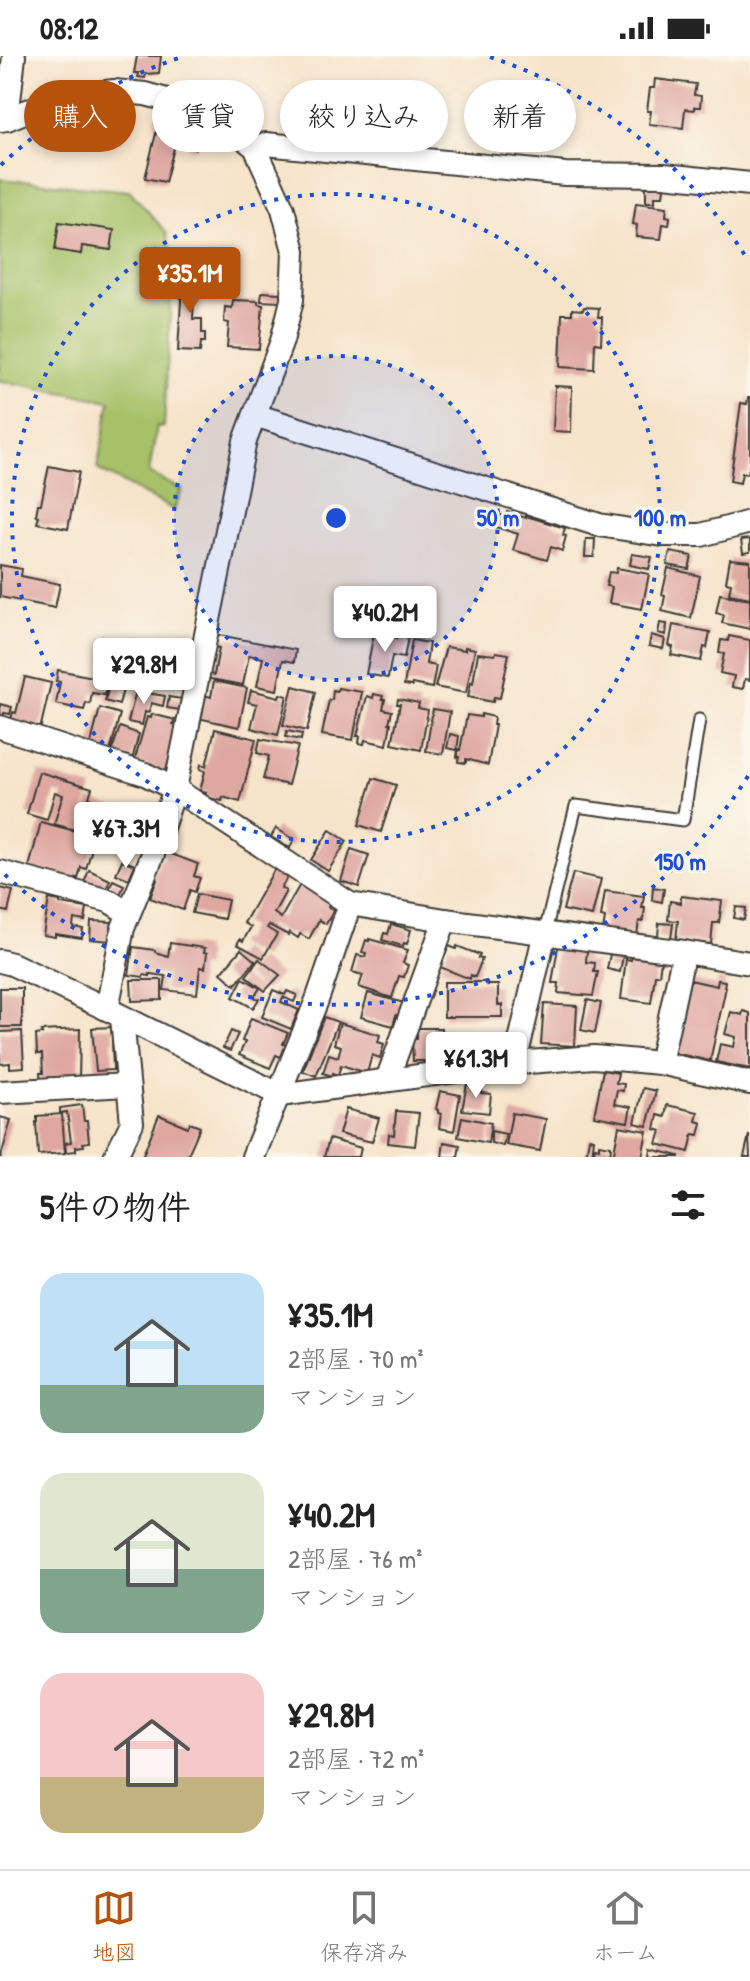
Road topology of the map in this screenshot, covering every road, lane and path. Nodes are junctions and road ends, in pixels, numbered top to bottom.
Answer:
1 (14, 56) edge
2 (152, 96) edge
3 (4, 119) edge
4 (264, 145) edge
5 (257, 152) edge
6 (750, 184) edge
7 (255, 415) junction
8 (750, 522) edge
9 (699, 720) dead end
10 (0, 728) edge
11 (175, 789) junction
12 (0, 872) edge
13 (350, 904) junction
14 (128, 913) junction
15 (445, 920) junction
16 (545, 932) junction
17 (684, 952) junction
18 (0, 961) edge
19 (750, 963) edge
20 (114, 1014) junction
21 (515, 1063) junction
22 (660, 1063) junction
23 (387, 1080) junction
24 (750, 1083) edge
25 (128, 1085) junction
26 (0, 1092) edge
27 (280, 1095) junction
28 (115, 1157) edge
29 (253, 1157) edge

1 - 3 street
2 - 3 street
4 - 6 street
5 - 7 street
7 - 8 street
7 - 11 street
9 - 16 lane
10 - 11 street
11 - 13 street
11 - 14 street
12 - 14 street
13 - 15 street
13 - 27 street
14 - 20 street
15 - 16 street
15 - 23 street
16 - 17 street
16 - 21 street
17 - 19 street
17 - 22 street
18 - 20 street
20 - 25 street
20 - 27 street
21 - 22 street
21 - 23 street
22 - 24 street
23 - 27 street
25 - 26 street
25 - 28 street
27 - 29 street

